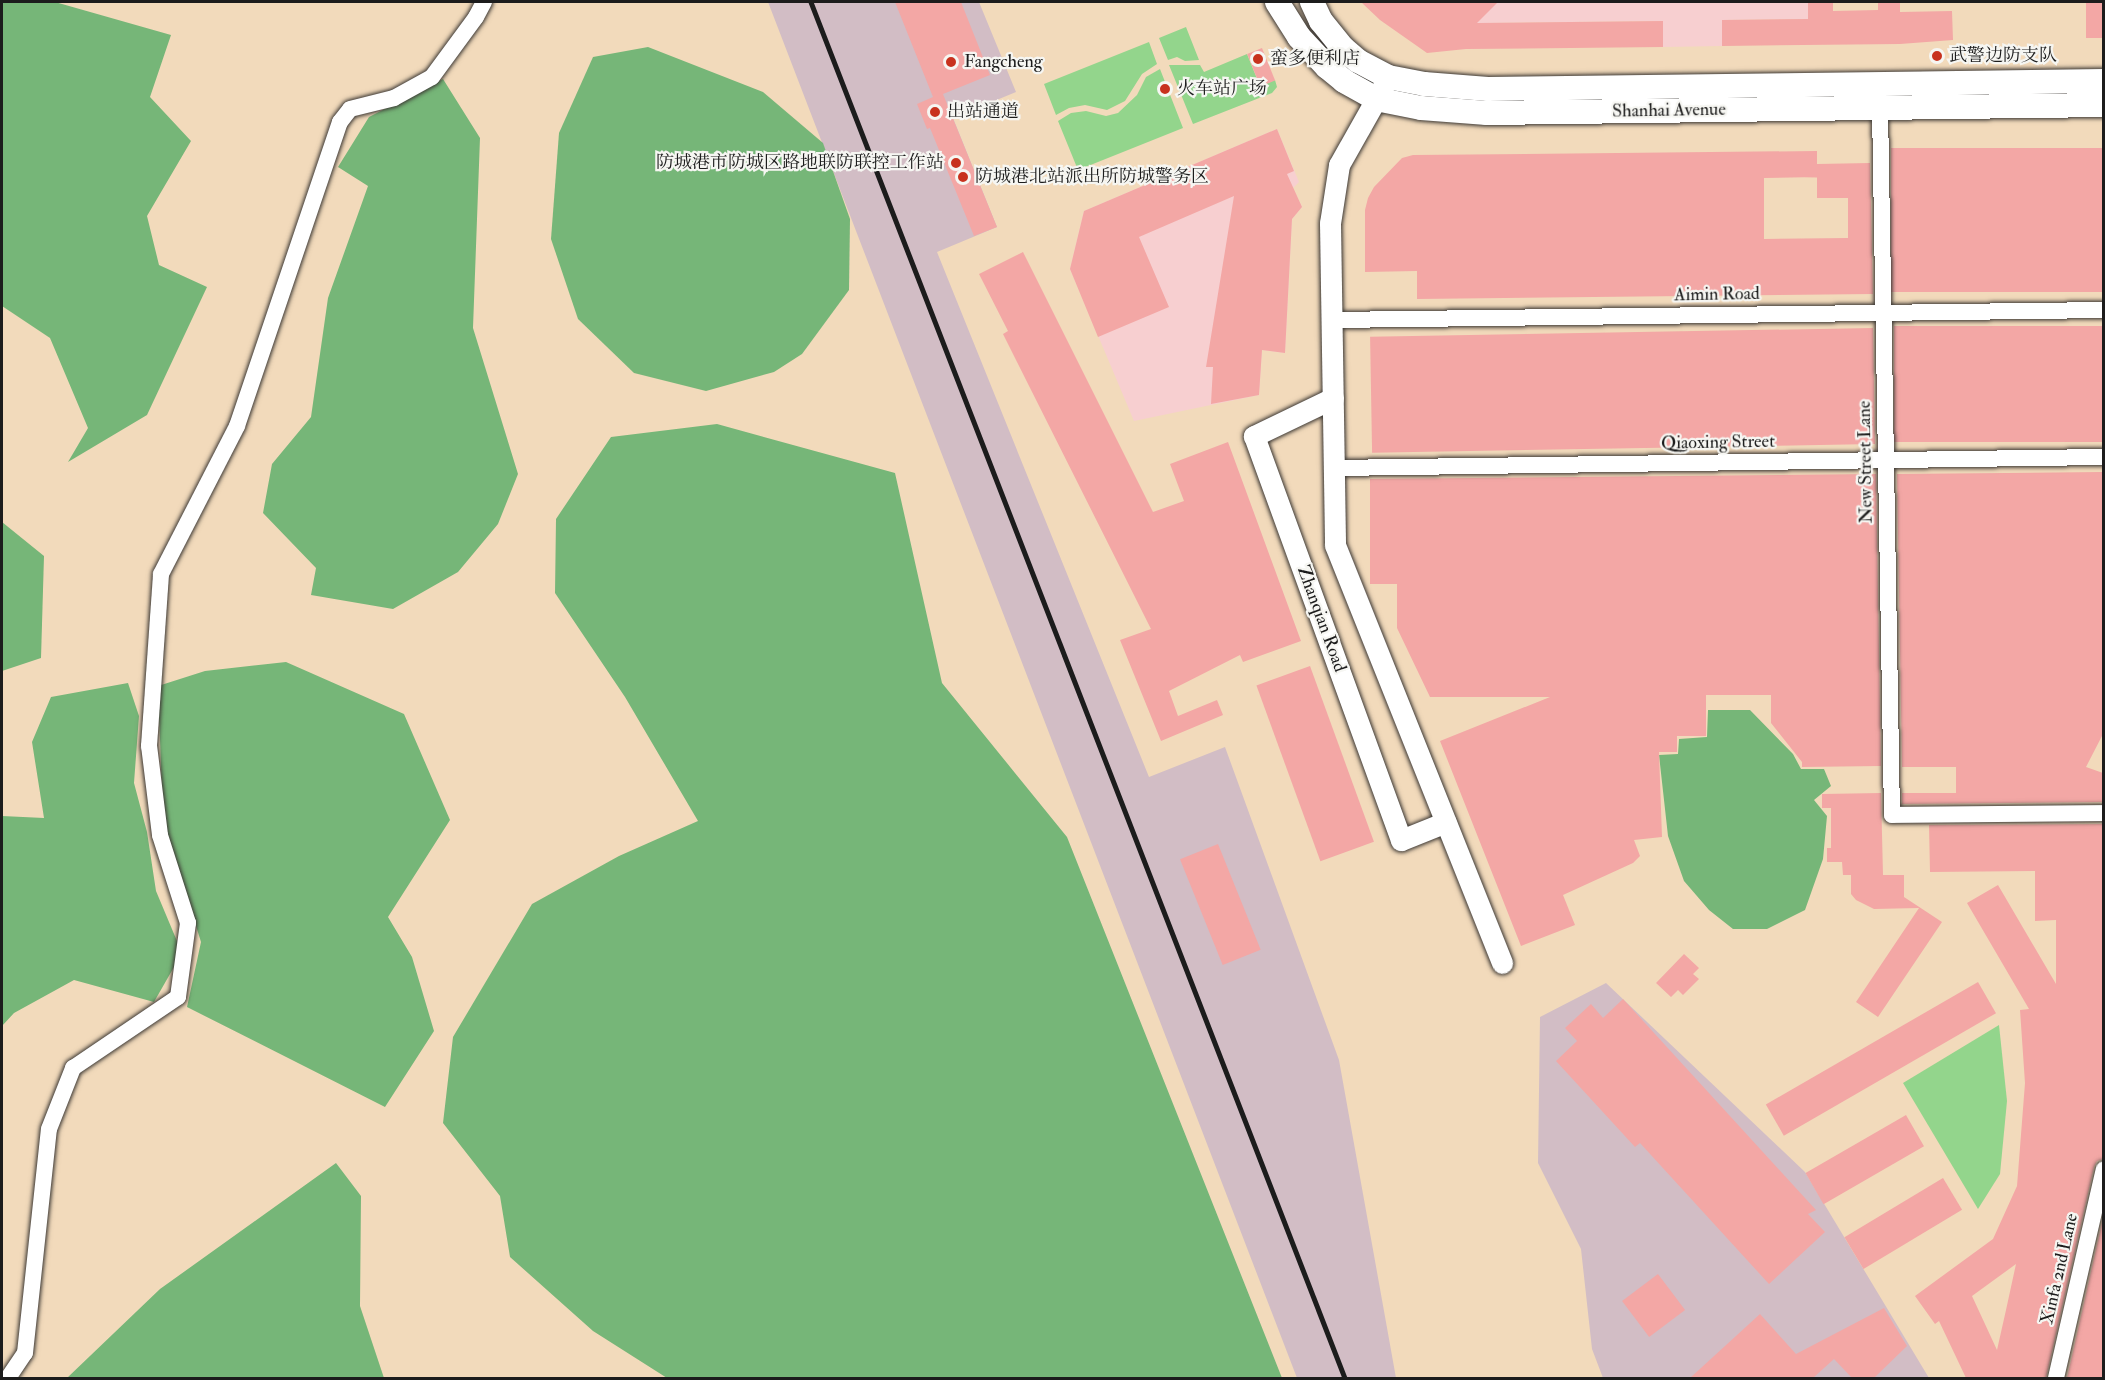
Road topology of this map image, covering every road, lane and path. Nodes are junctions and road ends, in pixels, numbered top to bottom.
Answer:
1 (484, 2) edge
2 (1277, 2) edge
3 (1312, 2) edge
4 (1389, 77) junction
5 (2103, 81) edge
6 (1376, 99) junction
7 (2103, 105) edge
8 (1880, 108) junction
9 (2103, 310) edge
10 (1884, 313) junction
11 (1332, 320) junction
12 (1333, 398) junction
13 (2103, 457) edge
14 (1885, 460) junction
15 (1334, 468) junction
16 (2103, 813) edge
17 (1446, 822) junction
18 (1502, 963) dead end
19 (2103, 1169) edge
20 (9, 1378) edge
21 (2055, 1378) edge

1 - 20 street
2 - 6 main road, Shanhai Avenue
3 - 4 main road, Shanhai Avenue
4 - 5 main road, Shanhai Avenue
4 - 6 street
6 - 8 main road, Shanhai Avenue
6 - 11 street
7 - 8 main road, Shanhai Avenue
8 - 10 street, New Street Lane
9 - 10 street, Aimin Road
10 - 11 street, Aimin Road
10 - 14 street, New Street Lane
11 - 12 street
12 - 15 street
12 - 17 street, Zhanqian Road
13 - 14 street, Qiaoxing Street
14 - 15 street, Qiaoxing Street
14 - 16 street, New Street Lane
15 - 17 street
17 - 18 street
19 - 21 street, Xinfa 2nd Lane

